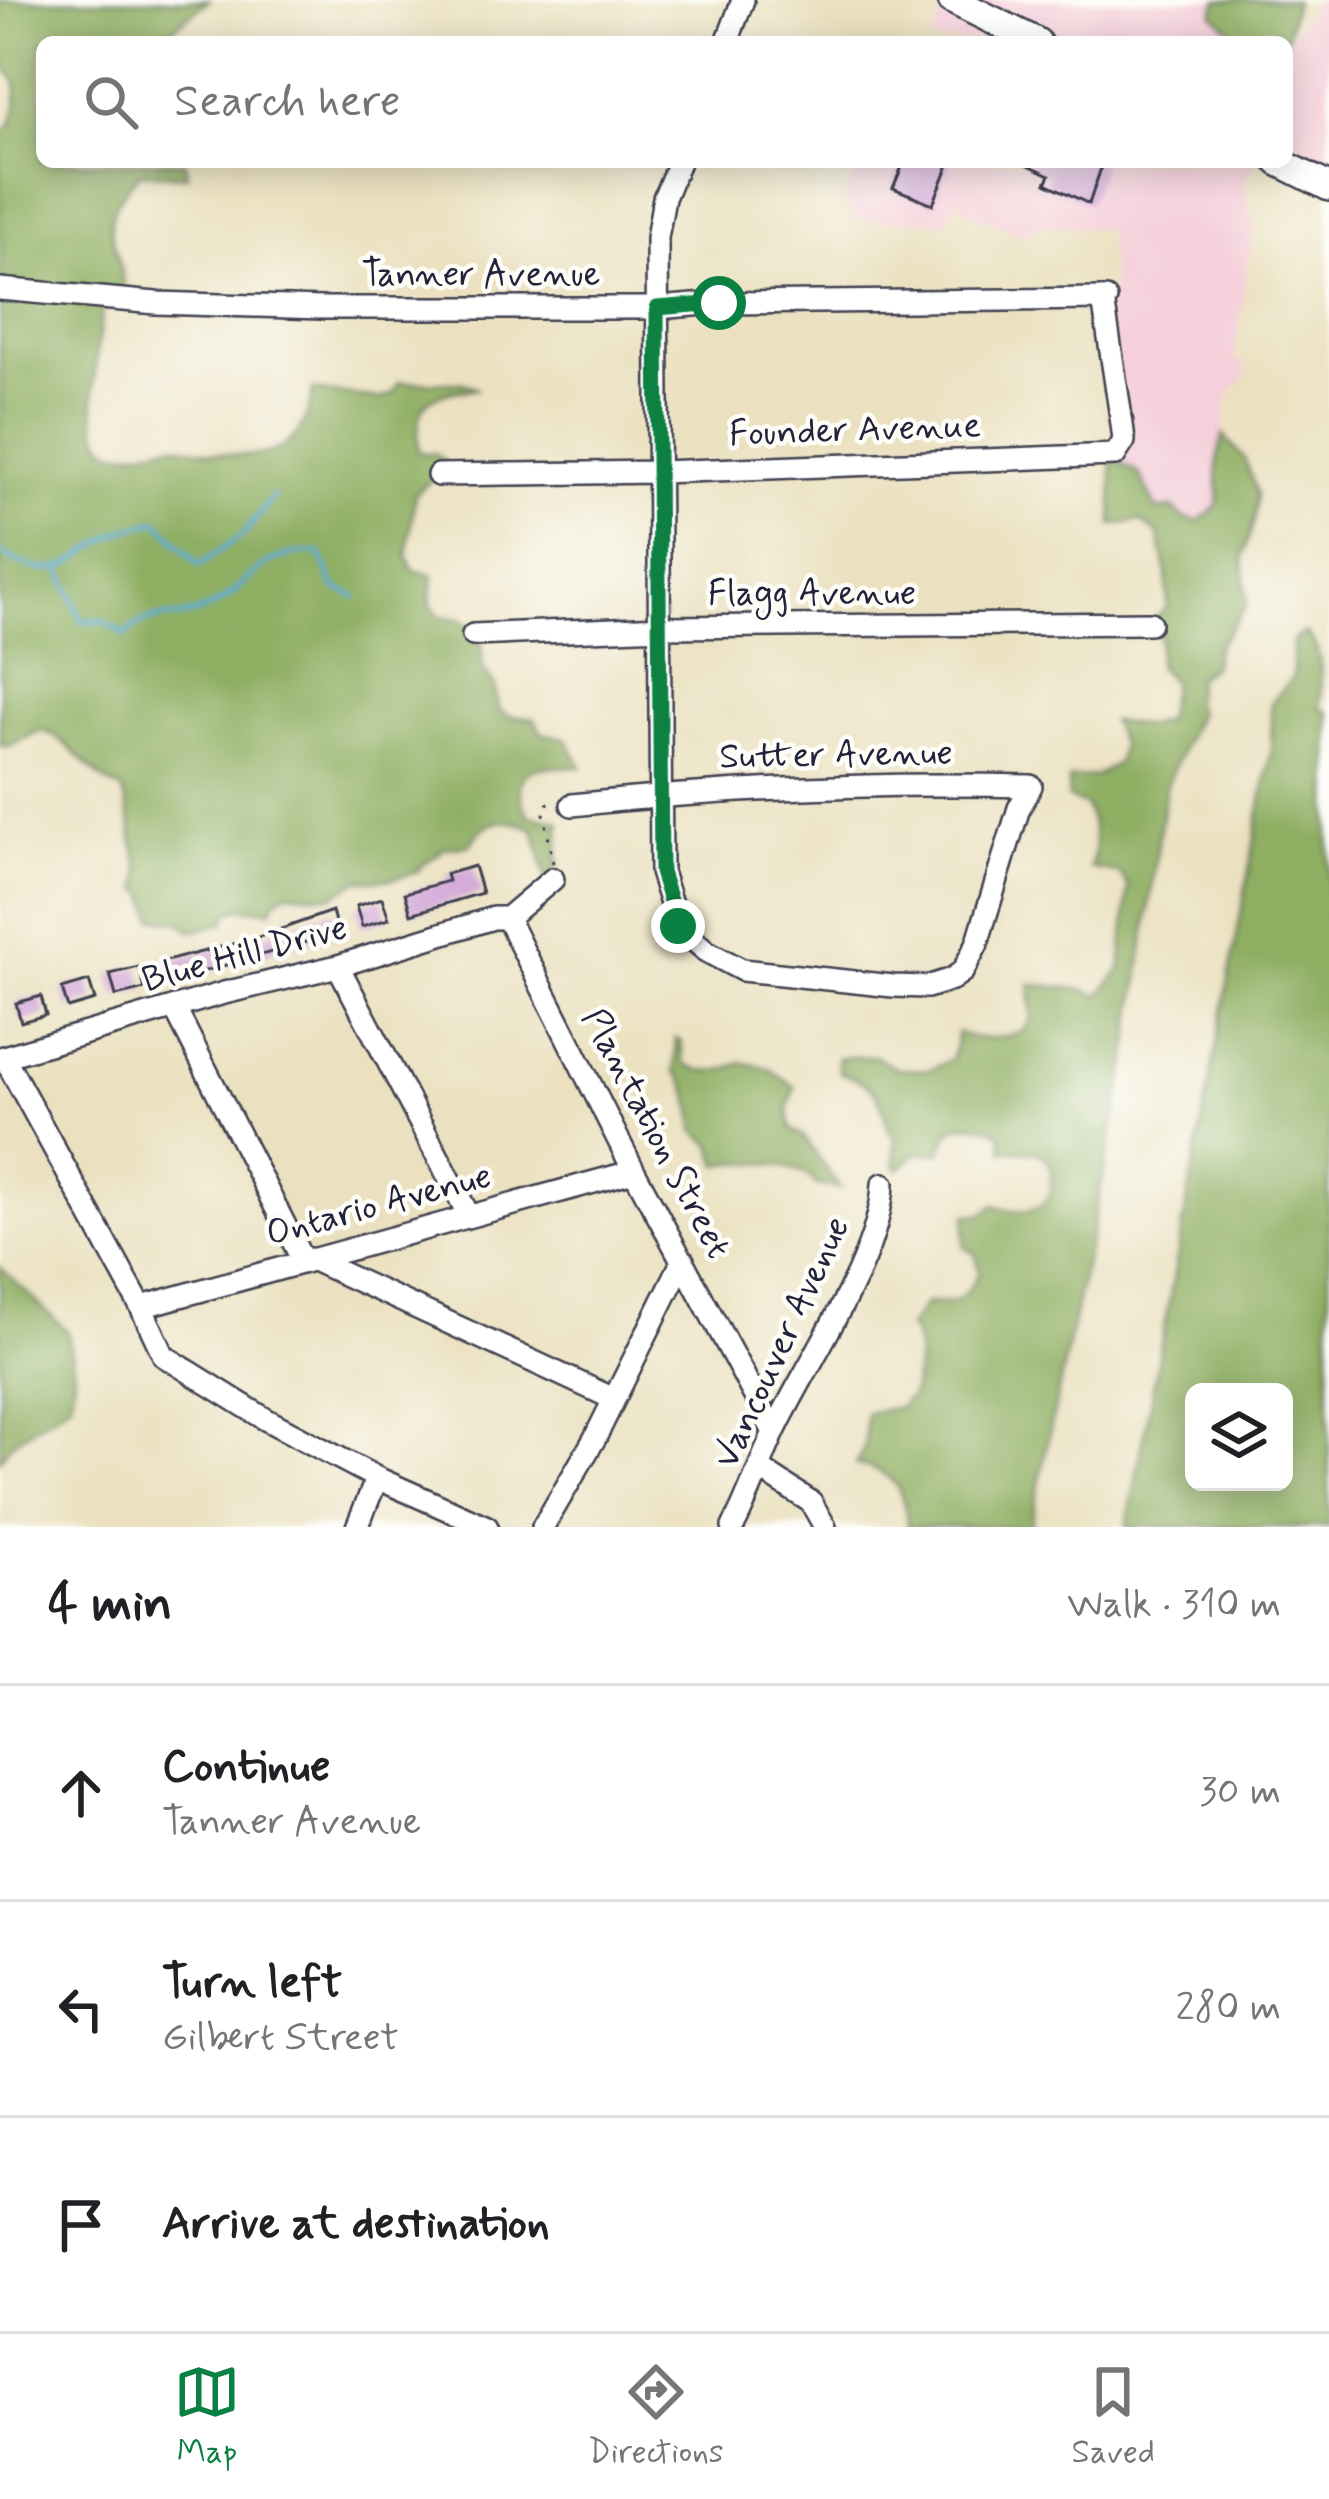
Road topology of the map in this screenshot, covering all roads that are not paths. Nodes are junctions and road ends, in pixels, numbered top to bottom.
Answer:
1 (743, 0) edge
2 (952, 0) edge
3 (729, 36) edge
4 (1024, 36) edge
5 (676, 168) edge
6 (1291, 168) edge
7 (1329, 187) edge
8 (0, 290) edge
9 (1104, 299) joint
10 (657, 308) junction
11 (660, 472) junction
12 (438, 475) dead end
13 (1150, 623) dead end
14 (662, 627) junction
15 (473, 635) dead end
16 (662, 796) junction
17 (572, 805) road end
18 (553, 879) road end
19 (507, 918) junction
20 (338, 966) junction
21 (174, 1007) junction
22 (2, 1058) edge
23 (634, 1171) junction
24 (883, 1184) dead end
25 (469, 1216) junction
26 (307, 1260) junction
27 (683, 1260) junction
28 (142, 1307) junction
29 (614, 1399) junction
30 (774, 1432) junction
31 (759, 1468) junction
32 (377, 1478) junction
33 (357, 1527) edge
34 (487, 1527) edge
35 (543, 1527) edge
36 (734, 1527) edge
37 (825, 1527) edge

1 - 3 street
2 - 4 main road
5 - 10 street
6 - 7 main road
8 - 10 street, Tanner Avenue
9 - 10 street, Tanner Avenue
9 - 11 street, Founder Avenue
10 - 11 street
11 - 12 street, Founder Avenue
11 - 14 street
13 - 14 street, Flagg Avenue
14 - 15 street, Flagg Avenue
14 - 16 street
16 - 16 street, Sutter Avenue
16 - 17 street, Sutter Avenue
18 - 19 street
19 - 20 street, Blue Hill Drive
19 - 23 street, Plantation Street
20 - 21 street, Blue Hill Drive
20 - 25 street
21 - 22 street, Blue Hill Drive
21 - 26 street
22 - 28 street
23 - 25 street, Ontario Avenue
23 - 27 street, Plantation Street
24 - 30 street, Vancouver Avenue
25 - 26 street, Ontario Avenue
26 - 28 street, Ontario Avenue
26 - 29 street
27 - 29 street
27 - 30 street, Plantation Street
28 - 32 street
29 - 35 street
30 - 31 street, Vancouver Avenue
31 - 36 street, Vancouver Avenue
31 - 37 street
32 - 33 street
32 - 34 street

